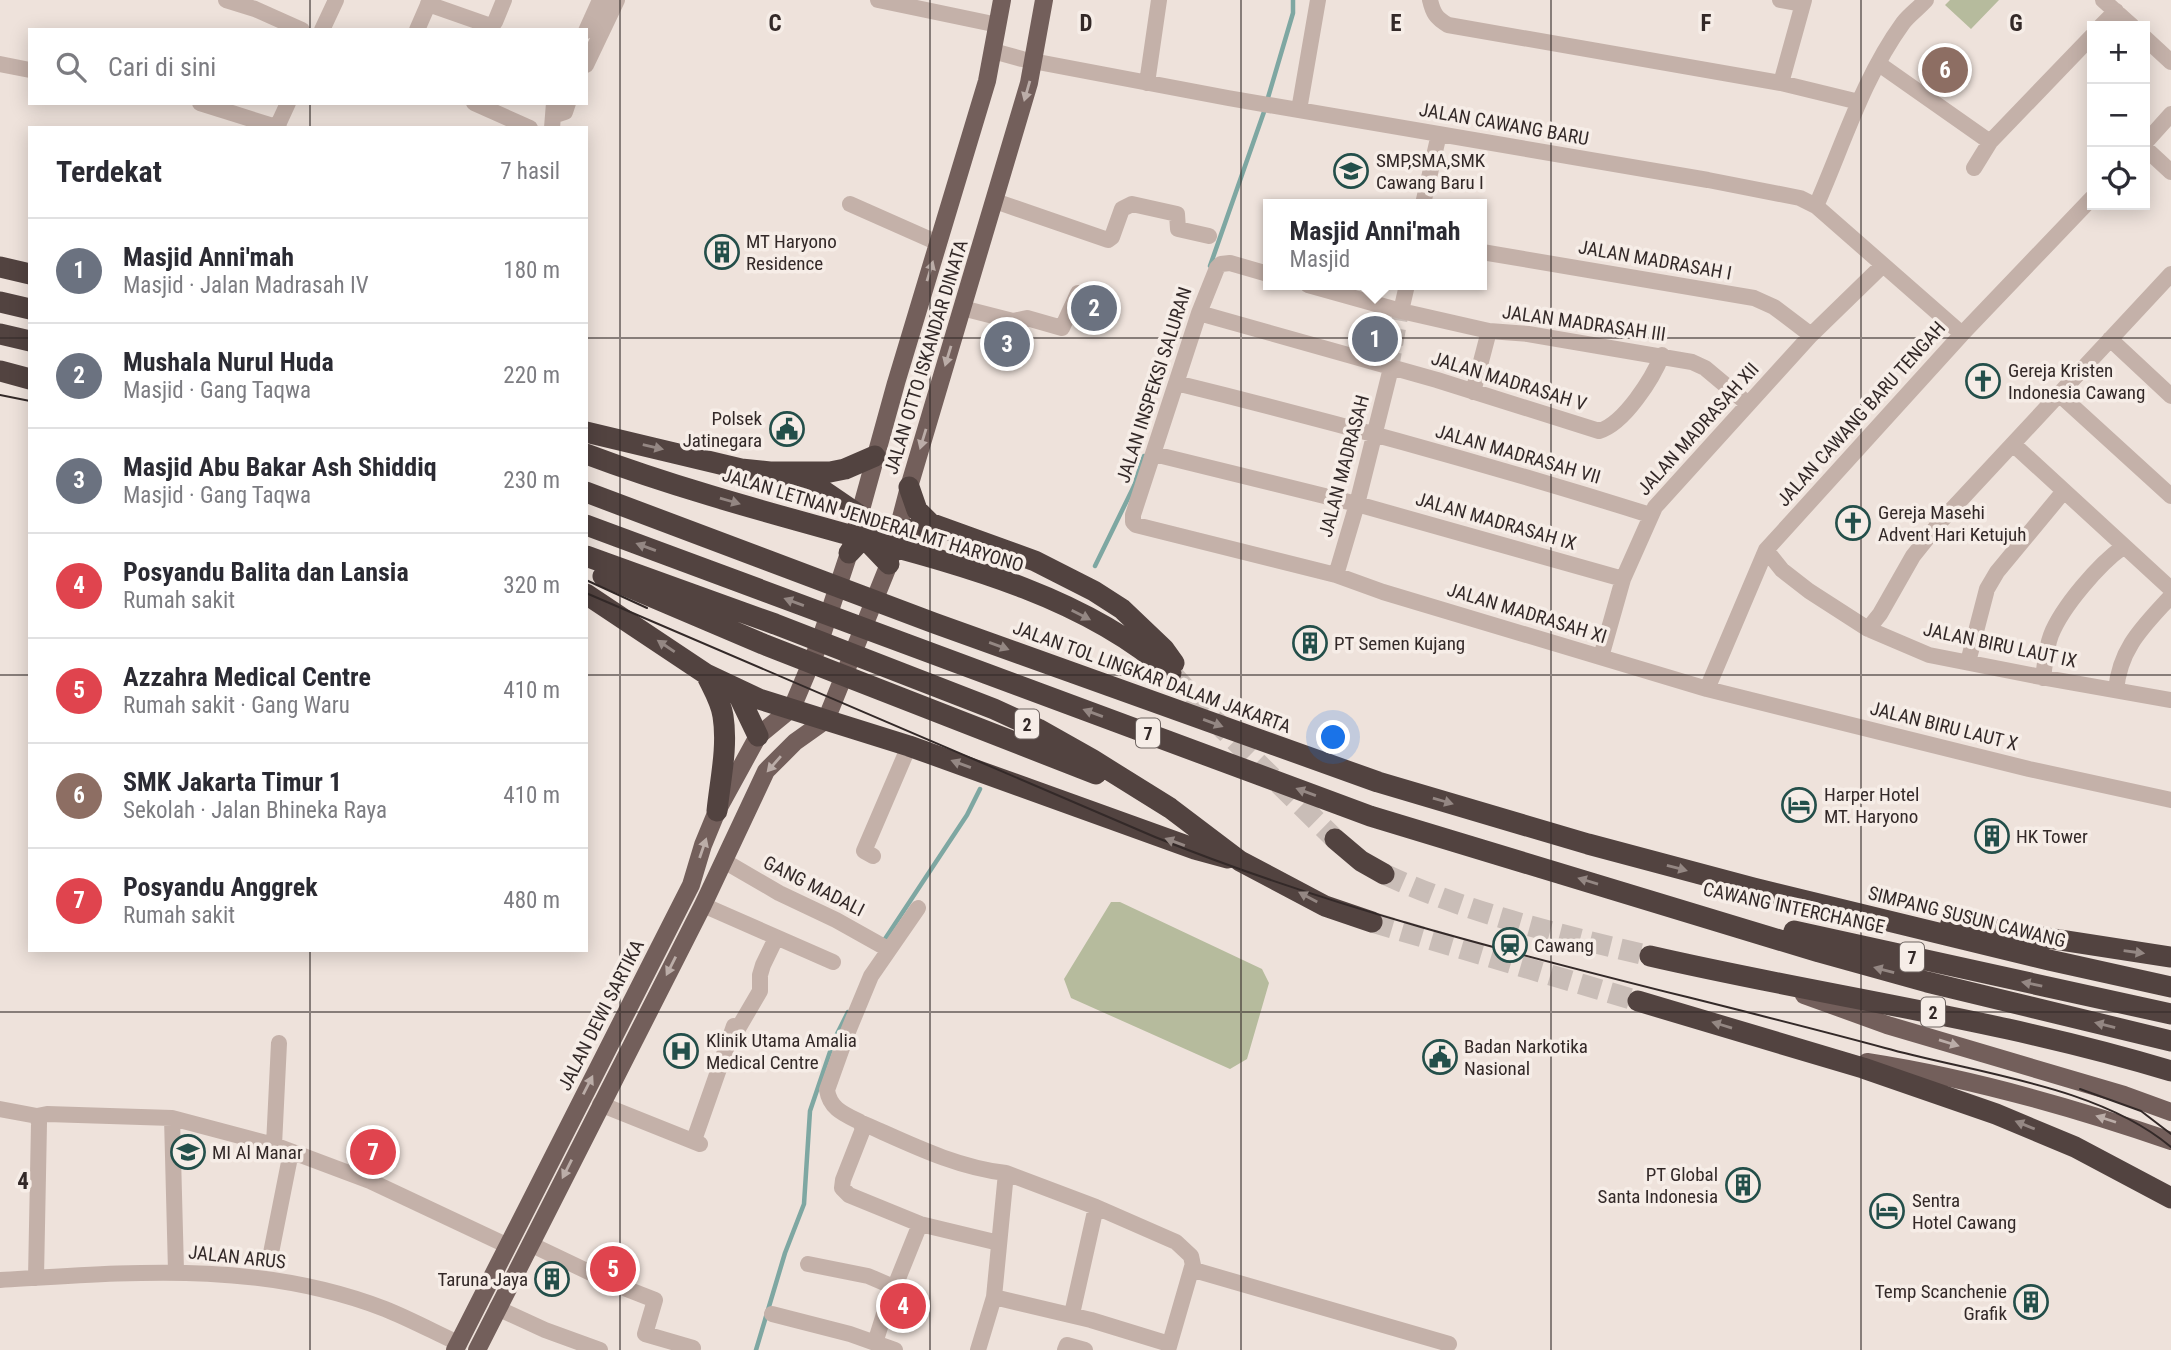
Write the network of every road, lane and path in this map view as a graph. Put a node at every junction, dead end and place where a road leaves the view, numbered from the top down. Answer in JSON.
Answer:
{"nodes":[{"id":1,"x":226,"y":0,"type":"edge"},
{"id":2,"x":336,"y":0,"type":"edge"},
{"id":3,"x":505,"y":0,"type":"edge"},
{"id":4,"x":600,"y":0,"type":"edge"},
{"id":5,"x":617,"y":0,"type":"edge"},
{"id":6,"x":878,"y":0,"type":"edge"},
{"id":7,"x":1002,"y":0,"type":"edge"},
{"id":8,"x":1044,"y":0,"type":"edge"},
{"id":9,"x":1159,"y":0,"type":"edge"},
{"id":10,"x":1318,"y":0,"type":"edge"},
{"id":11,"x":1430,"y":0,"type":"edge"},
{"id":12,"x":1780,"y":0,"type":"edge"},
{"id":13,"x":1926,"y":0,"type":"edge"},
{"id":14,"x":429,"y":2,"type":"edge"},
{"id":15,"x":1803,"y":2,"type":"edge"},
{"id":16,"x":256,"y":4,"type":"edge"},
{"id":17,"x":2110,"y":6,"type":"edge"},
{"id":18,"x":2126,"y":21,"type":"edge"},
{"id":19,"x":998,"y":25,"type":"junction"},
{"id":20,"x":298,"y":28,"type":"edge"},
{"id":21,"x":323,"y":28,"type":"edge"},
{"id":22,"x":419,"y":28,"type":"edge"},
{"id":23,"x":587,"y":28,"type":"edge"},
{"id":24,"x":2087,"y":41,"type":"edge"},
{"id":25,"x":2150,"y":43,"type":"edge"},
{"id":26,"x":993,"y":51,"type":"junction"},
{"id":27,"x":588,"y":61,"type":"edge"},
{"id":28,"x":1034,"y":61,"type":"junction"},
{"id":29,"x":2171,"y":62,"type":"edge"},
{"id":30,"x":0,"y":64,"type":"edge"},
{"id":31,"x":1879,"y":64,"type":"junction"},
{"id":32,"x":28,"y":70,"type":"edge"},
{"id":33,"x":1147,"y":83,"type":"junction"},
{"id":34,"x":1781,"y":83,"type":"junction"},
{"id":35,"x":1859,"y":102,"type":"junction"},
{"id":36,"x":206,"y":105,"type":"edge"},
{"id":37,"x":287,"y":105,"type":"edge"},
{"id":38,"x":478,"y":105,"type":"edge"},
{"id":39,"x":567,"y":105,"type":"edge"},
{"id":40,"x":1299,"y":110,"type":"junction"},
{"id":41,"x":2171,"y":114,"type":"edge"},
{"id":42,"x":553,"y":116,"type":"edge"},
{"id":43,"x":275,"y":126,"type":"edge"},
{"id":44,"x":278,"y":126,"type":"edge"},
{"id":45,"x":526,"y":126,"type":"edge"},
{"id":46,"x":1439,"y":134,"type":"junction"},
{"id":47,"x":2150,"y":139,"type":"edge"},
{"id":48,"x":1990,"y":142,"type":"junction"},
{"id":49,"x":2147,"y":147,"type":"edge"},
{"id":50,"x":1974,"y":168,"type":"dead end"},
{"id":51,"x":2171,"y":172,"type":"edge"},
{"id":52,"x":1424,"y":199,"type":"edge"},
{"id":53,"x":995,"y":201,"type":"junction"},
{"id":54,"x":2087,"y":203,"type":"edge"},
{"id":55,"x":850,"y":204,"type":"dead end"},
{"id":56,"x":1816,"y":206,"type":"junction"},
{"id":57,"x":1209,"y":236,"type":"dead end"},
{"id":58,"x":938,"y":243,"type":"junction"},
{"id":59,"x":1487,"y":253,"type":"edge"},
{"id":60,"x":1883,"y":265,"type":"junction"},
{"id":61,"x":0,"y":267,"type":"edge"},
{"id":62,"x":1263,"y":273,"type":"edge"},
{"id":63,"x":28,"y":274,"type":"edge"},
{"id":64,"x":2171,"y":274,"type":"edge"},
{"id":65,"x":2158,"y":287,"type":"junction"},
{"id":66,"x":1326,"y":290,"type":"edge"},
{"id":67,"x":1405,"y":290,"type":"edge"},
{"id":68,"x":1078,"y":293,"type":"dead end"},
{"id":69,"x":2171,"y":298,"type":"edge"},
{"id":70,"x":0,"y":302,"type":"edge"},
{"id":71,"x":962,"y":308,"type":"junction"},
{"id":72,"x":28,"y":309,"type":"edge"},
{"id":73,"x":1401,"y":311,"type":"junction"},
{"id":74,"x":1199,"y":313,"type":"junction"},
{"id":75,"x":1489,"y":331,"type":"junction"},
{"id":76,"x":0,"y":334,"type":"edge"},
{"id":77,"x":1962,"y":334,"type":"junction"},
{"id":78,"x":1811,"y":335,"type":"junction"},
{"id":79,"x":2110,"y":340,"type":"junction"},
{"id":80,"x":28,"y":341,"type":"edge"},
{"id":81,"x":1662,"y":355,"type":"junction"},
{"id":82,"x":1391,"y":368,"type":"junction"},
{"id":83,"x":0,"y":371,"type":"edge"},
{"id":84,"x":28,"y":378,"type":"edge"},
{"id":85,"x":1176,"y":383,"type":"junction"},
{"id":86,"x":1473,"y":392,"type":"junction"},
{"id":87,"x":2059,"y":394,"type":"junction"},
{"id":88,"x":2171,"y":396,"type":"edge"},
{"id":89,"x":1748,"y":404,"type":"junction"},
{"id":90,"x":588,"y":432,"type":"edge"},
{"id":91,"x":1375,"y":436,"type":"junction"},
{"id":92,"x":2013,"y":444,"type":"junction"},
{"id":93,"x":1154,"y":454,"type":"junction"},
{"id":94,"x":588,"y":455,"type":"edge"},
{"id":95,"x":876,"y":456,"type":"junction"},
{"id":96,"x":770,"y":472,"type":"junction"},
{"id":97,"x":909,"y":487,"type":"junction"},
{"id":98,"x":2064,"y":491,"type":"junction"},
{"id":99,"x":588,"y":493,"type":"edge"},
{"id":100,"x":2171,"y":496,"type":"edge"},
{"id":101,"x":1357,"y":504,"type":"junction"},
{"id":102,"x":1650,"y":515,"type":"junction"},
{"id":103,"x":1133,"y":522,"type":"joint"},
{"id":104,"x":862,"y":525,"type":"junction"},
{"id":105,"x":588,"y":526,"type":"edge"},
{"id":106,"x":898,"y":530,"type":"junction"},
{"id":107,"x":945,"y":530,"type":"junction"},
{"id":108,"x":2123,"y":547,"type":"junction"},
{"id":109,"x":1766,"y":550,"type":"junction"},
{"id":110,"x":849,"y":553,"type":"joint"},
{"id":111,"x":588,"y":557,"type":"edge"},
{"id":112,"x":889,"y":564,"type":"junction"},
{"id":113,"x":588,"y":570,"type":"edge"},
{"id":114,"x":1336,"y":575,"type":"junction"},
{"id":115,"x":1622,"y":579,"type":"junction"},
{"id":116,"x":2171,"y":589,"type":"edge"},
{"id":117,"x":588,"y":595,"type":"edge"},
{"id":118,"x":2171,"y":596,"type":"edge"},
{"id":119,"x":1868,"y":629,"type":"junction"},
{"id":120,"x":1601,"y":656,"type":"junction"},
{"id":121,"x":1968,"y":662,"type":"junction"},
{"id":122,"x":706,"y":674,"type":"junction"},
{"id":123,"x":2043,"y":678,"type":"junction"},
{"id":124,"x":735,"y":688,"type":"junction"},
{"id":125,"x":1707,"y":689,"type":"junction"},
{"id":126,"x":2116,"y":690,"type":"junction"},
{"id":127,"x":2171,"y":700,"type":"edge"},
{"id":128,"x":792,"y":708,"type":"junction"},
{"id":129,"x":826,"y":720,"type":"junction"},
{"id":130,"x":758,"y":736,"type":"junction"},
{"id":131,"x":909,"y":746,"type":"junction"},
{"id":132,"x":1147,"y":794,"type":"junction"},
{"id":133,"x":2171,"y":800,"type":"edge"},
{"id":134,"x":717,"y":811,"type":"junction"},
{"id":135,"x":1335,"y":839,"type":"tunnel mouth"},
{"id":136,"x":873,"y":856,"type":"dead end"},
{"id":137,"x":724,"y":861,"type":"junction"},
{"id":138,"x":1240,"y":861,"type":"junction"},
{"id":139,"x":1384,"y":874,"type":"tunnel mouth"},
{"id":140,"x":1753,"y":888,"type":"junction"},
{"id":141,"x":1653,"y":900,"type":"junction"},
{"id":142,"x":702,"y":905,"type":"junction"},
{"id":143,"x":918,"y":908,"type":"dead end"},
{"id":144,"x":1372,"y":922,"type":"tunnel mouth"},
{"id":145,"x":776,"y":938,"type":"junction"},
{"id":146,"x":883,"y":946,"type":"dead end"},
{"id":147,"x":1650,"y":956,"type":"tunnel mouth"},
{"id":148,"x":2171,"y":957,"type":"edge"},
{"id":149,"x":833,"y":962,"type":"dead end"},
{"id":150,"x":1768,"y":983,"type":"junction"},
{"id":151,"x":2171,"y":988,"type":"edge"},
{"id":152,"x":1638,"y":1001,"type":"tunnel mouth"},
{"id":153,"x":2171,"y":1014,"type":"edge"},
{"id":154,"x":2171,"y":1041,"type":"edge"},
{"id":155,"x":279,"y":1044,"type":"dead end"},
{"id":156,"x":1787,"y":1046,"type":"junction"},
{"id":157,"x":2171,"y":1071,"type":"edge"},
{"id":158,"x":600,"y":1104,"type":"junction"},
{"id":159,"x":0,"y":1109,"type":"edge"},
{"id":160,"x":2171,"y":1112,"type":"edge"},
{"id":161,"x":37,"y":1116,"type":"junction"},
{"id":162,"x":172,"y":1118,"type":"junction"},
{"id":163,"x":860,"y":1122,"type":"junction"},
{"id":164,"x":2171,"y":1141,"type":"edge"},
{"id":165,"x":274,"y":1145,"type":"junction"},
{"id":166,"x":291,"y":1152,"type":"junction"},
{"id":167,"x":1006,"y":1173,"type":"junction"},
{"id":168,"x":2171,"y":1198,"type":"edge"},
{"id":169,"x":1096,"y":1207,"type":"junction"},
{"id":170,"x":920,"y":1224,"type":"junction"},
{"id":171,"x":999,"y":1243,"type":"junction"},
{"id":172,"x":530,"y":1244,"type":"junction"},
{"id":173,"x":506,"y":1245,"type":"junction"},
{"id":174,"x":270,"y":1258,"type":"dead end"},
{"id":175,"x":808,"y":1264,"type":"dead end"},
{"id":176,"x":1192,"y":1267,"type":"junction"},
{"id":177,"x":176,"y":1271,"type":"junction"},
{"id":178,"x":36,"y":1278,"type":"junction"},
{"id":179,"x":0,"y":1280,"type":"edge"},
{"id":180,"x":896,"y":1288,"type":"junction"},
{"id":181,"x":994,"y":1297,"type":"junction"},
{"id":182,"x":497,"y":1308,"type":"junction"},
{"id":183,"x":772,"y":1314,"type":"dead end"},
{"id":184,"x":1072,"y":1314,"type":"junction"},
{"id":185,"x":876,"y":1343,"type":"junction"},
{"id":186,"x":1449,"y":1343,"type":"dead end"},
{"id":187,"x":456,"y":1347,"type":"edge"},
{"id":188,"x":1168,"y":1347,"type":"edge"},
{"id":189,"x":693,"y":1348,"type":"dead end"},
{"id":190,"x":477,"y":1350,"type":"edge"},
{"id":191,"x":600,"y":1350,"type":"edge"},
{"id":192,"x":895,"y":1350,"type":"edge"},
{"id":193,"x":978,"y":1350,"type":"edge"},
{"id":194,"x":1065,"y":1350,"type":"edge"},
{"id":195,"x":1085,"y":1350,"type":"edge"}],
"edges":[{"from":1,"to":16,"type":"street"},
{"from":2,"to":21,"type":"street"},
{"from":3,"to":14,"type":"street"},
{"from":4,"to":23,"type":"street"},
{"from":5,"to":27,"type":"street"},
{"from":6,"to":19,"type":"street"},
{"from":7,"to":19,"type":"main road","name":"JALAN OTTO ISKANDAR DINATA"},
{"from":8,"to":28,"type":"main road","name":"JALAN OTTO ISKANDAR DINATA"},
{"from":9,"to":33,"type":"street"},
{"from":10,"to":40,"type":"street"},
{"from":11,"to":34,"type":"street"},
{"from":12,"to":15,"type":"street"},
{"from":13,"to":31,"type":"street"},
{"from":14,"to":22,"type":"street"},
{"from":15,"to":34,"type":"street"},
{"from":16,"to":20,"type":"street"},
{"from":17,"to":18,"type":"street"},
{"from":19,"to":26,"type":"main road","name":"JALAN OTTO ISKANDAR DINATA"},
{"from":24,"to":48,"type":"street"},
{"from":25,"to":29,"type":"street"},
{"from":26,"to":28,"type":"street","name":"JALAN CAWANG BARU"},
{"from":26,"to":58,"type":"main road","name":"JALAN OTTO ISKANDAR DINATA"},
{"from":28,"to":33,"type":"street","name":"JALAN CAWANG BARU"},
{"from":28,"to":53,"type":"main road","name":"JALAN OTTO ISKANDAR DINATA","one_way":true},
{"from":30,"to":32,"type":"street"},
{"from":31,"to":35,"type":"street"},
{"from":31,"to":48,"type":"street"},
{"from":33,"to":40,"type":"street","name":"JALAN CAWANG BARU"},
{"from":34,"to":35,"type":"street"},
{"from":35,"to":56,"type":"street"},
{"from":36,"to":43,"type":"street"},
{"from":37,"to":44,"type":"street"},
{"from":38,"to":45,"type":"street"},
{"from":39,"to":42,"type":"street"},
{"from":40,"to":46,"type":"street","name":"JALAN CAWANG BARU"},
{"from":41,"to":47,"type":"street"},
{"from":46,"to":52,"type":"street"},
{"from":46,"to":56,"type":"street","name":"JALAN CAWANG BARU"},
{"from":48,"to":50,"type":"street"},
{"from":49,"to":51,"type":"street"},
{"from":53,"to":57,"type":"street"},
{"from":53,"to":71,"type":"main road","name":"JALAN OTTO ISKANDAR DINATA"},
{"from":54,"to":77,"type":"street","name":"JALAN CAWANG BARU TENGAH"},
{"from":55,"to":58,"type":"street"},
{"from":56,"to":60,"type":"street","name":"JALAN CAWANG BARU"},
{"from":95,"to":58,"type":"main road","name":"JALAN OTTO ISKANDAR DINATA","one_way":true},
{"from":59,"to":78,"type":"street","name":"JALAN MADRASAH I"},
{"from":60,"to":77,"type":"street","name":"JALAN CAWANG BARU"},
{"from":60,"to":78,"type":"street","name":"JALAN MADRASAH XII"},
{"from":61,"to":63,"type":"highway"},
{"from":62,"to":74,"type":"street","name":"JALAN INSPEKSI SALURAN"},
{"from":64,"to":65,"type":"street"},
{"from":65,"to":69,"type":"street"},
{"from":65,"to":79,"type":"street"},
{"from":66,"to":73,"type":"street","name":"JALAN MADRASAH III"},
{"from":67,"to":73,"type":"street"},
{"from":68,"to":71,"type":"street"},
{"from":70,"to":72,"type":"highway"},
{"from":71,"to":97,"type":"main road","name":"JALAN OTTO ISKANDAR DINATA","one_way":true},
{"from":73,"to":75,"type":"street","name":"JALAN MADRASAH III"},
{"from":74,"to":82,"type":"street","name":"JALAN MADRASAH V"},
{"from":74,"to":85,"type":"street","name":"JALAN INSPEKSI SALURAN"},
{"from":75,"to":81,"type":"street","name":"JALAN MADRASAH III"},
{"from":75,"to":86,"type":"street"},
{"from":76,"to":80,"type":"highway"},
{"from":77,"to":109,"type":"street","name":"JALAN CAWANG BARU TENGAH"},
{"from":78,"to":89,"type":"street","name":"JALAN MADRASAH XII"},
{"from":79,"to":87,"type":"street"},
{"from":79,"to":88,"type":"street"},
{"from":81,"to":86,"type":"street","name":"JALAN MADRASAH V"},
{"from":81,"to":89,"type":"street","name":"JALAN MADRASAH III"},
{"from":82,"to":86,"type":"street","name":"JALAN MADRASAH V"},
{"from":82,"to":91,"type":"street","name":"JALAN MADRASAH"},
{"from":83,"to":84,"type":"highway"},
{"from":85,"to":91,"type":"street","name":"JALAN MADRASAH VII"},
{"from":85,"to":93,"type":"street","name":"JALAN INSPEKSI SALURAN"},
{"from":87,"to":92,"type":"street"},
{"from":87,"to":100,"type":"street"},
{"from":89,"to":102,"type":"street","name":"JALAN MADRASAH XII"},
{"from":90,"to":96,"type":"highway","one_way":true},
{"from":91,"to":101,"type":"street","name":"JALAN MADRASAH"},
{"from":91,"to":102,"type":"street","name":"JALAN MADRASAH VII"},
{"from":92,"to":98,"type":"street"},
{"from":92,"to":119,"type":"street"},
{"from":93,"to":101,"type":"street","name":"JALAN MADRASAH IX"},
{"from":93,"to":103,"type":"street","name":"JALAN INSPEKSI SALURAN"},
{"from":94,"to":107,"type":"highway","name":"JALAN LETNAN JENDERAL MT HARYONO","one_way":true},
{"from":95,"to":96,"type":"highway"},
{"from":95,"to":104,"type":"main road","name":"JALAN OTTO ISKANDAR DINATA"},
{"from":96,"to":104,"type":"highway"},
{"from":97,"to":106,"type":"main road","name":"JALAN OTTO ISKANDAR DINATA"},
{"from":97,"to":107,"type":"highway"},
{"from":98,"to":108,"type":"street"},
{"from":98,"to":121,"type":"street"},
{"from":99,"to":140,"type":"highway","name":"JALAN TOL LINGKAR DALAM JAKARTA","number":"7","one_way":true},
{"from":101,"to":114,"type":"street","name":"JALAN MADRASAH"},
{"from":101,"to":115,"type":"street","name":"JALAN MADRASAH IX"},
{"from":102,"to":115,"type":"street","name":"JALAN MADRASAH XII"},
{"from":103,"to":114,"type":"street","name":"JALAN MADRASAH XI"},
{"from":104,"to":106,"type":"highway"},
{"from":104,"to":110,"type":"highway"},
{"from":104,"to":112,"type":"highway"},
{"from":141,"to":105,"type":"highway","number":"7","one_way":true},
{"from":106,"to":107,"type":"highway"},
{"from":106,"to":112,"type":"main road","name":"JALAN OTTO ISKANDAR DINATA"},
{"from":108,"to":116,"type":"street"},
{"from":108,"to":123,"type":"street"},
{"from":109,"to":119,"type":"street","name":"JALAN BIRU LAUT IX"},
{"from":109,"to":125,"type":"street","name":"JALAN CAWANG BARU TENGAH"},
{"from":110,"to":128,"type":"main road"},
{"from":111,"to":132,"type":"highway","number":"2"},
{"from":112,"to":129,"type":"main road","name":"JALAN OTTO ISKANDAR DINATA"},
{"from":113,"to":132,"type":"highway","number":"2"},
{"from":114,"to":120,"type":"street","name":"JALAN MADRASAH XI"},
{"from":115,"to":120,"type":"street","name":"JALAN MADRASAH XII"},
{"from":122,"to":117,"type":"highway","one_way":true},
{"from":118,"to":126,"type":"street"},
{"from":119,"to":121,"type":"street","name":"JALAN BIRU LAUT IX"},
{"from":120,"to":125,"type":"street","name":"JALAN MADRASAH XI"},
{"from":121,"to":123,"type":"street","name":"JALAN BIRU LAUT IX"},
{"from":122,"to":124,"type":"highway"},
{"from":122,"to":134,"type":"highway"},
{"from":123,"to":126,"type":"street","name":"JALAN BIRU LAUT IX"},
{"from":124,"to":128,"type":"highway"},
{"from":124,"to":130,"type":"highway"},
{"from":125,"to":133,"type":"street","name":"JALAN BIRU LAUT X"},
{"from":126,"to":127,"type":"street","name":"JALAN BIRU LAUT IX"},
{"from":128,"to":129,"type":"highway"},
{"from":128,"to":130,"type":"main road","name":"JALAN DEWI SARTIKA"},
{"from":129,"to":131,"type":"highway"},
{"from":129,"to":137,"type":"main road","name":"JALAN DEWI SARTIKA","one_way":true},
{"from":130,"to":134,"type":"main road","name":"JALAN DEWI SARTIKA"},
{"from":131,"to":136,"type":"street"},
{"from":138,"to":131,"type":"highway","one_way":true},
{"from":132,"to":138,"type":"highway","number":"2"},
{"from":173,"to":134,"type":"main road","name":"JALAN DEWI SARTIKA","one_way":true},
{"from":135,"to":139,"type":"highway"},
{"from":137,"to":142,"type":"main road","name":"JALAN DEWI SARTIKA"},
{"from":137,"to":146,"type":"street","name":"GANG MADALI"},
{"from":144,"to":138,"type":"highway","number":"2","one_way":true},
{"from":140,"to":148,"type":"highway","one_way":true},
{"from":140,"to":151,"type":"highway","name":"SIMPANG SUSUN CAWANG","number":"7"},
{"from":153,"to":141,"type":"highway","name":"CAWANG INTERCHANGE","number":"7","one_way":true},
{"from":154,"to":141,"type":"highway","one_way":true},
{"from":142,"to":145,"type":"street"},
{"from":142,"to":158,"type":"main road","name":"JALAN DEWI SARTIKA","one_way":true},
{"from":143,"to":163,"type":"street"},
{"from":145,"to":149,"type":"street"},
{"from":145,"to":158,"type":"street"},
{"from":147,"to":150,"type":"highway","number":"2"},
{"from":150,"to":157,"type":"highway","number":"2"},
{"from":150,"to":160,"type":"main road","one_way":true},
{"from":156,"to":152,"type":"highway","one_way":true},
{"from":155,"to":165,"type":"street"},
{"from":164,"to":156,"type":"main road","one_way":true},
{"from":168,"to":156,"type":"highway","one_way":true},
{"from":158,"to":172,"type":"main road","name":"JALAN DEWI SARTIKA","one_way":true},
{"from":159,"to":161,"type":"street"},
{"from":161,"to":162,"type":"street"},
{"from":161,"to":178,"type":"street"},
{"from":162,"to":165,"type":"street"},
{"from":162,"to":177,"type":"street"},
{"from":163,"to":167,"type":"street"},
{"from":163,"to":170,"type":"street"},
{"from":165,"to":166,"type":"street"},
{"from":166,"to":173,"type":"street"},
{"from":166,"to":174,"type":"street"},
{"from":167,"to":169,"type":"street"},
{"from":167,"to":171,"type":"street"},
{"from":169,"to":176,"type":"street"},
{"from":169,"to":184,"type":"street"},
{"from":170,"to":171,"type":"street"},
{"from":170,"to":180,"type":"street"},
{"from":171,"to":181,"type":"street"},
{"from":172,"to":182,"type":"main road","name":"JALAN DEWI SARTIKA"},
{"from":172,"to":189,"type":"street"},
{"from":173,"to":187,"type":"main road","name":"JALAN DEWI SARTIKA"},
{"from":175,"to":180,"type":"street"},
{"from":176,"to":186,"type":"street"},
{"from":176,"to":188,"type":"street"},
{"from":177,"to":178,"type":"street","name":"JALAN ARUS"},
{"from":177,"to":187,"type":"street","name":"JALAN ARUS"},
{"from":178,"to":179,"type":"street","name":"JALAN ARUS"},
{"from":180,"to":185,"type":"street"},
{"from":181,"to":184,"type":"street"},
{"from":181,"to":193,"type":"street"},
{"from":182,"to":190,"type":"main road","name":"JALAN DEWI SARTIKA"},
{"from":182,"to":191,"type":"street"},
{"from":183,"to":185,"type":"street"},
{"from":184,"to":188,"type":"street"},
{"from":185,"to":192,"type":"street"},
{"from":194,"to":195,"type":"street"}]}
